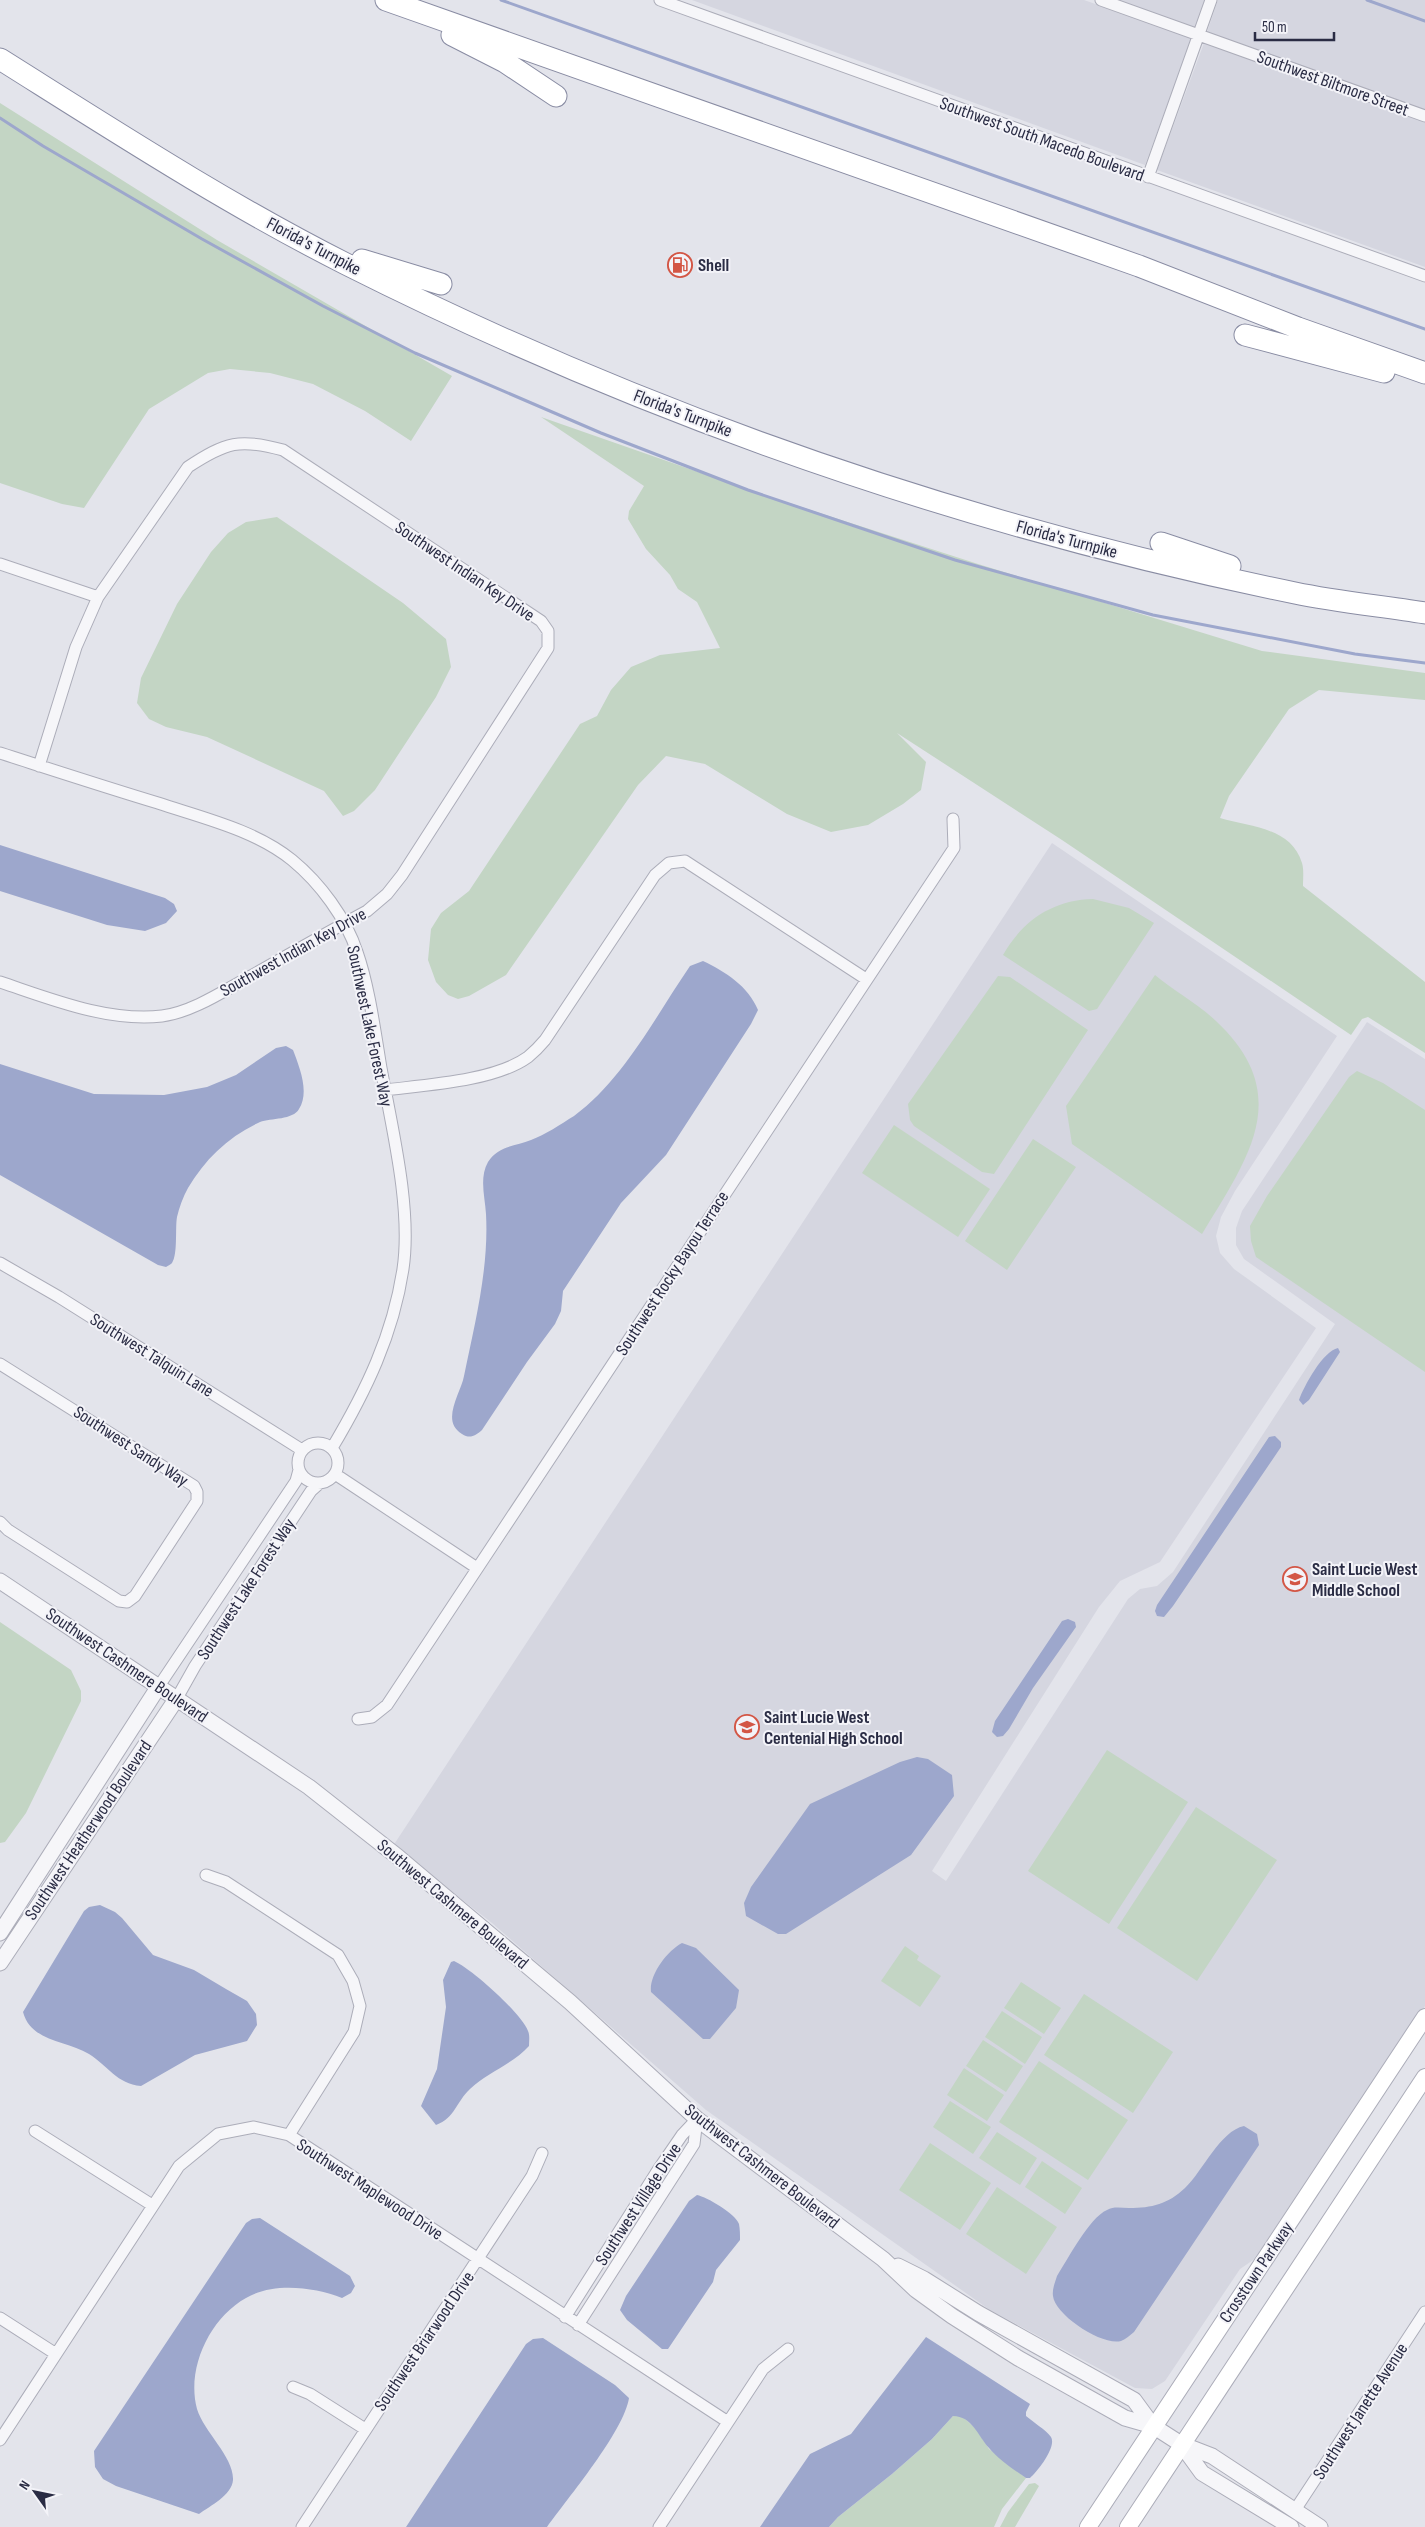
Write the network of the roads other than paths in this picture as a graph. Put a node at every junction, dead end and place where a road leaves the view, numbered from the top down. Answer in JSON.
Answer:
{"nodes":[{"id":1,"x":370,"y":0,"type":"edge"},
{"id":2,"x":386,"y":0,"type":"edge"},
{"id":3,"x":660,"y":0,"type":"edge"},
{"id":4,"x":1101,"y":0,"type":"edge"},
{"id":5,"x":1211,"y":0,"type":"edge"},
{"id":6,"x":1200,"y":35,"type":"junction"},
{"id":7,"x":0,"y":59,"type":"edge"},
{"id":8,"x":556,"y":96,"type":"dead end"},
{"id":9,"x":1425,"y":116,"type":"edge"},
{"id":10,"x":1148,"y":177,"type":"junction"},
{"id":11,"x":283,"y":230,"type":"junction"},
{"id":12,"x":1425,"y":276,"type":"edge"},
{"id":13,"x":440,"y":284,"type":"dead end"},
{"id":14,"x":1245,"y":335,"type":"dead end"},
{"id":15,"x":1425,"y":373,"type":"edge"},
{"id":16,"x":1425,"y":383,"type":"edge"},
{"id":17,"x":1161,"y":544,"type":"dead end"},
{"id":18,"x":0,"y":564,"type":"edge"},
{"id":19,"x":98,"y":597,"type":"junction"},
{"id":20,"x":1350,"y":601,"type":"junction"},
{"id":21,"x":1425,"y":613,"type":"edge"},
{"id":22,"x":0,"y":753,"type":"edge"},
{"id":23,"x":40,"y":766,"type":"junction"},
{"id":24,"x":953,"y":820,"type":"dead end"},
{"id":25,"x":345,"y":924,"type":"junction"},
{"id":26,"x":866,"y":978,"type":"junction"},
{"id":27,"x":0,"y":982,"type":"edge"},
{"id":28,"x":385,"y":1090,"type":"junction"},
{"id":29,"x":0,"y":1263,"type":"edge"},
{"id":30,"x":0,"y":1364,"type":"edge"},
{"id":31,"x":332,"y":1448,"type":"junction"},
{"id":32,"x":302,"y":1450,"type":"junction"},
{"id":33,"x":299,"y":1470,"type":"junction"},
{"id":34,"x":334,"y":1474,"type":"junction"},
{"id":35,"x":320,"y":1483,"type":"junction"},
{"id":36,"x":0,"y":1522,"type":"edge"},
{"id":37,"x":245,"y":1557,"type":"junction"},
{"id":38,"x":262,"y":1564,"type":"junction"},
{"id":39,"x":477,"y":1568,"type":"junction"},
{"id":40,"x":0,"y":1581,"type":"edge"},
{"id":41,"x":159,"y":1686,"type":"junction"},
{"id":42,"x":177,"y":1698,"type":"junction"},
{"id":43,"x":358,"y":1719,"type":"dead end"},
{"id":44,"x":206,"y":1875,"type":"dead end"},
{"id":45,"x":0,"y":1933,"type":"edge"},
{"id":46,"x":0,"y":1963,"type":"edge"},
{"id":47,"x":1425,"y":2017,"type":"edge"},
{"id":48,"x":1425,"y":2077,"type":"edge"},
{"id":49,"x":697,"y":2118,"type":"junction"},
{"id":50,"x":35,"y":2131,"type":"dead end"},
{"id":51,"x":289,"y":2135,"type":"junction"},
{"id":52,"x":542,"y":2153,"type":"dead end"},
{"id":53,"x":152,"y":2205,"type":"junction"},
{"id":54,"x":478,"y":2260,"type":"junction"},
{"id":55,"x":1425,"y":2312,"type":"edge"},
{"id":56,"x":565,"y":2317,"type":"junction"},
{"id":57,"x":0,"y":2318,"type":"edge"},
{"id":58,"x":578,"y":2325,"type":"junction"},
{"id":59,"x":788,"y":2349,"type":"dead end"},
{"id":60,"x":56,"y":2354,"type":"junction"},
{"id":61,"x":293,"y":2387,"type":"dead end"},
{"id":62,"x":728,"y":2422,"type":"junction"},
{"id":63,"x":1153,"y":2426,"type":"junction"},
{"id":64,"x":365,"y":2429,"type":"junction"},
{"id":65,"x":0,"y":2440,"type":"edge"},
{"id":66,"x":1182,"y":2444,"type":"junction"},
{"id":67,"x":1295,"y":2510,"type":"junction"},
{"id":68,"x":302,"y":2527,"type":"edge"},
{"id":69,"x":659,"y":2527,"type":"edge"},
{"id":70,"x":1088,"y":2527,"type":"edge"},
{"id":71,"x":1128,"y":2527,"type":"edge"},
{"id":72,"x":1291,"y":2527,"type":"edge"},
{"id":73,"x":1320,"y":2527,"type":"edge"}],
"edges":[{"from":1,"to":8,"type":"highway"},
{"from":2,"to":15,"type":"highway"},
{"from":3,"to":10,"type":"street","name":"Southwest South Macedo Boulevard"},
{"from":4,"to":6,"type":"street","name":"Southwest Biltmore Street"},
{"from":5,"to":6,"type":"street"},
{"from":6,"to":9,"type":"street","name":"Southwest Biltmore Street"},
{"from":6,"to":10,"type":"street"},
{"from":7,"to":11,"type":"highway","name":"Florida's Turnpike"},
{"from":10,"to":12,"type":"street","name":"Southwest South Macedo Boulevard"},
{"from":11,"to":13,"type":"highway"},
{"from":11,"to":20,"type":"highway","name":"Florida's Turnpike"},
{"from":14,"to":16,"type":"highway"},
{"from":17,"to":20,"type":"highway"},
{"from":18,"to":19,"type":"street"},
{"from":19,"to":23,"type":"street","name":"Southwest Indian Key Drive"},
{"from":19,"to":25,"type":"street","name":"Southwest Indian Key Drive"},
{"from":20,"to":21,"type":"highway","name":"Florida's Turnpike"},
{"from":22,"to":23,"type":"street","name":"Southwest Lake Forest Way"},
{"from":23,"to":25,"type":"street","name":"Southwest Lake Forest Way"},
{"from":24,"to":26,"type":"street","name":"Southwest Rocky Bayou Terrace"},
{"from":25,"to":27,"type":"street","name":"Southwest Indian Key Drive"},
{"from":25,"to":28,"type":"street","name":"Southwest Lake Forest Way"},
{"from":26,"to":28,"type":"street"},
{"from":26,"to":39,"type":"street","name":"Southwest Rocky Bayou Terrace"},
{"from":28,"to":31,"type":"street","name":"Southwest Lake Forest Way"},
{"from":29,"to":32,"type":"street","name":"Southwest Talquin Lane"},
{"from":30,"to":36,"type":"street","name":"Southwest Sandy Way"},
{"from":31,"to":32,"type":"street"},
{"from":31,"to":34,"type":"street"},
{"from":32,"to":33,"type":"street"},
{"from":33,"to":35,"type":"street"},
{"from":33,"to":37,"type":"street","name":"Southwest Lake Forest Way"},
{"from":34,"to":35,"type":"street"},
{"from":34,"to":39,"type":"street"},
{"from":35,"to":38,"type":"street","name":"Southwest Lake Forest Way"},
{"from":37,"to":38,"type":"street"},
{"from":37,"to":41,"type":"street","name":"Southwest Lake Forest Way"},
{"from":38,"to":42,"type":"street","name":"Southwest Lake Forest Way"},
{"from":39,"to":43,"type":"street","name":"Southwest Rocky Bayou Terrace"},
{"from":40,"to":41,"type":"street","name":"Southwest Cashmere Boulevard"},
{"from":41,"to":42,"type":"street","name":"Southwest Cashmere Boulevard"},
{"from":41,"to":45,"type":"street","name":"Southwest Heatherwood Boulevard"},
{"from":42,"to":46,"type":"street","name":"Southwest Heatherwood Boulevard"},
{"from":42,"to":49,"type":"street","name":"Southwest Cashmere Boulevard"},
{"from":44,"to":51,"type":"street"},
{"from":47,"to":63,"type":"main road","name":"Crosstown Parkway"},
{"from":48,"to":66,"type":"main road","name":"Crosstown Parkway"},
{"from":49,"to":56,"type":"street","name":"Southwest Village Drive"},
{"from":49,"to":58,"type":"street","name":"Southwest Village Drive"},
{"from":49,"to":63,"type":"street","name":"Southwest Cashmere Boulevard"},
{"from":50,"to":53,"type":"street"},
{"from":51,"to":53,"type":"street","name":"Southwest Maplewood Drive"},
{"from":51,"to":54,"type":"street","name":"Southwest Maplewood Drive"},
{"from":52,"to":54,"type":"street","name":"Southwest Briarwood Drive"},
{"from":53,"to":60,"type":"street","name":"Southwest Maplewood Drive"},
{"from":54,"to":56,"type":"street","name":"Southwest Maplewood Drive"},
{"from":54,"to":64,"type":"street","name":"Southwest Briarwood Drive"},
{"from":55,"to":67,"type":"street","name":"Southwest Janette Avenue"},
{"from":56,"to":58,"type":"street","name":"Southwest Maplewood Drive"},
{"from":57,"to":60,"type":"street"},
{"from":58,"to":62,"type":"street","name":"Southwest Maplewood Drive"},
{"from":59,"to":62,"type":"street"},
{"from":60,"to":65,"type":"street","name":"Southwest Maplewood Drive"},
{"from":61,"to":64,"type":"street"},
{"from":62,"to":69,"type":"street"},
{"from":63,"to":66,"type":"street","name":"Southwest Cashmere Boulevard"},
{"from":63,"to":70,"type":"main road","name":"Crosstown Parkway"},
{"from":64,"to":68,"type":"street","name":"Southwest Briarwood Drive"},
{"from":66,"to":67,"type":"street","name":"Southwest Cashmere Boulevard"},
{"from":66,"to":71,"type":"main road","name":"Crosstown Parkway"},
{"from":66,"to":72,"type":"street","name":"Southwest Cashmere Boulevard"},
{"from":67,"to":73,"type":"street","name":"Southwest Cashmere Boulevard"}]}
